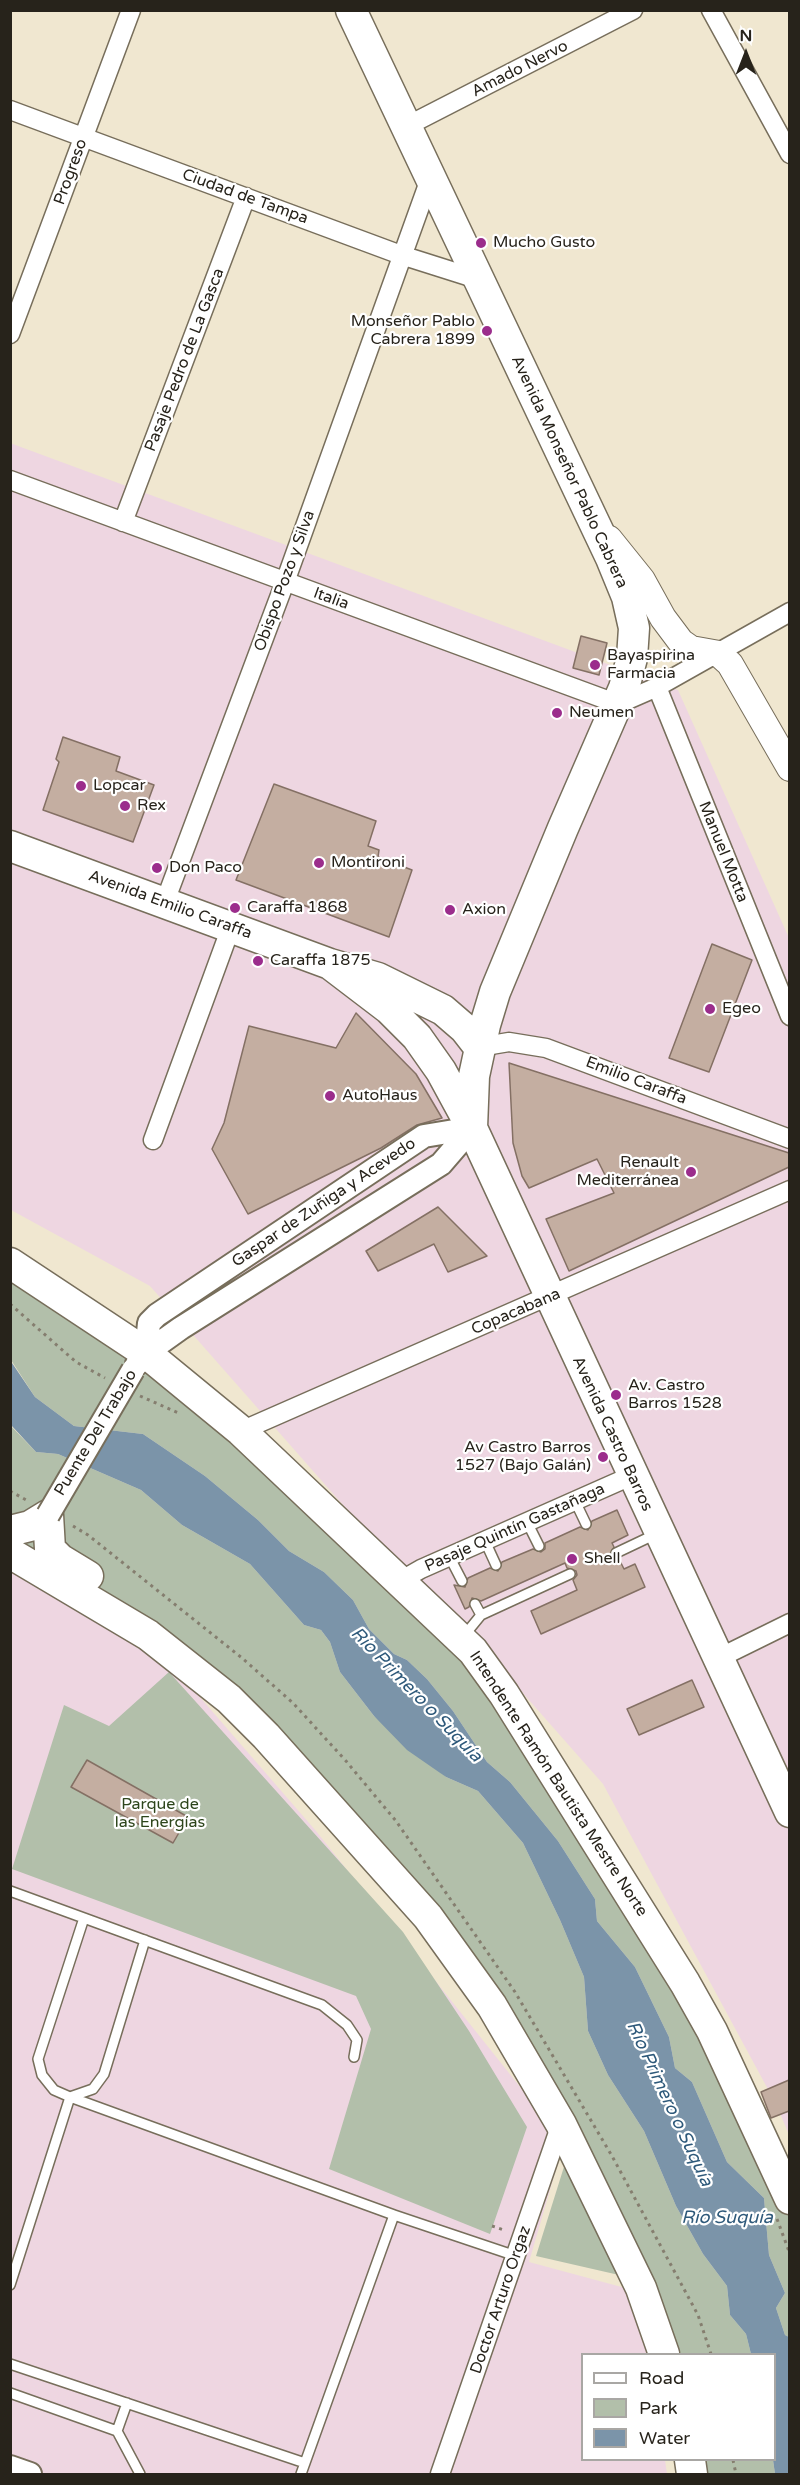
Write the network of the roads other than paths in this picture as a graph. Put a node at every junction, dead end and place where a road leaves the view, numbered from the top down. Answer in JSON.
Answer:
{"nodes":[{"id":1,"x":131,"y":10,"type":"edge"},
{"id":2,"x":351,"y":10,"type":"edge"},
{"id":3,"x":633,"y":10,"type":"edge"},
{"id":4,"x":711,"y":10,"type":"edge"},
{"id":5,"x":10,"y":110,"type":"edge"},
{"id":6,"x":407,"y":126,"type":"junction"},
{"id":7,"x":84,"y":137,"type":"junction"},
{"id":8,"x":789,"y":154,"type":"edge"},
{"id":9,"x":431,"y":176,"type":"junction"},
{"id":10,"x":246,"y":197,"type":"junction"},
{"id":11,"x":401,"y":255,"type":"junction"},
{"id":12,"x":480,"y":280,"type":"junction"},
{"id":13,"x":17,"y":295,"type":"edge"},
{"id":14,"x":10,"y":334,"type":"edge"},
{"id":15,"x":10,"y":480,"type":"edge"},
{"id":16,"x":591,"y":516,"type":"junction"},
{"id":17,"x":123,"y":522,"type":"junction"},
{"id":18,"x":285,"y":582,"type":"junction"},
{"id":19,"x":789,"y":612,"type":"edge"},
{"id":20,"x":719,"y":654,"type":"junction"},
{"id":21,"x":657,"y":687,"type":"junction"},
{"id":22,"x":618,"y":704,"type":"junction"},
{"id":23,"x":789,"y":768,"type":"edge"},
{"id":24,"x":10,"y":846,"type":"edge"},
{"id":25,"x":164,"y":904,"type":"junction"},
{"id":26,"x":231,"y":927,"type":"junction"},
{"id":27,"x":330,"y":964,"type":"junction"},
{"id":28,"x":495,"y":992,"type":"junction"},
{"id":29,"x":443,"y":1010,"type":"junction"},
{"id":30,"x":789,"y":1016,"type":"edge"},
{"id":31,"x":479,"y":1047,"type":"junction"},
{"id":32,"x":472,"y":1128,"type":"junction"},
{"id":33,"x":789,"y":1139,"type":"edge"},
{"id":34,"x":153,"y":1140,"type":"dead end"},
{"id":35,"x":789,"y":1190,"type":"edge"},
{"id":36,"x":10,"y":1263,"type":"edge"},
{"id":37,"x":549,"y":1298,"type":"junction"},
{"id":38,"x":139,"y":1361,"type":"junction"},
{"id":39,"x":241,"y":1431,"type":"junction"},
{"id":40,"x":631,"y":1476,"type":"junction"},
{"id":41,"x":574,"y":1501,"type":"junction"},
{"id":42,"x":45,"y":1520,"type":"junction"},
{"id":43,"x":527,"y":1522,"type":"junction"},
{"id":44,"x":586,"y":1524,"type":"dead end"},
{"id":45,"x":10,"y":1531,"type":"edge"},
{"id":46,"x":658,"y":1533,"type":"junction"},
{"id":47,"x":485,"y":1540,"type":"junction"},
{"id":48,"x":539,"y":1546,"type":"dead end"},
{"id":49,"x":10,"y":1553,"type":"edge"},
{"id":50,"x":616,"y":1553,"type":"dead end"},
{"id":51,"x":449,"y":1556,"type":"junction"},
{"id":52,"x":496,"y":1565,"type":"dead end"},
{"id":53,"x":550,"y":1570,"type":"dead end"},
{"id":54,"x":570,"y":1574,"type":"dead end"},
{"id":55,"x":400,"y":1581,"type":"junction"},
{"id":56,"x":462,"y":1581,"type":"dead end"},
{"id":57,"x":555,"y":1581,"type":"junction"},
{"id":58,"x":507,"y":1590,"type":"dead end"},
{"id":59,"x":511,"y":1601,"type":"junction"},
{"id":60,"x":475,"y":1604,"type":"dead end"},
{"id":61,"x":481,"y":1615,"type":"junction"},
{"id":62,"x":789,"y":1623,"type":"edge"},
{"id":63,"x":462,"y":1638,"type":"junction"},
{"id":64,"x":717,"y":1659,"type":"junction"},
{"id":65,"x":229,"y":1699,"type":"junction"},
{"id":66,"x":789,"y":1812,"type":"edge"},
{"id":67,"x":10,"y":1891,"type":"edge"},
{"id":68,"x":84,"y":1918,"type":"junction"},
{"id":69,"x":145,"y":1940,"type":"junction"},
{"id":70,"x":354,"y":2057,"type":"dead end"},
{"id":71,"x":70,"y":2097,"type":"junction"},
{"id":72,"x":561,"y":2124,"type":"junction"},
{"id":73,"x":782,"y":2205,"type":"edge"},
{"id":74,"x":394,"y":2215,"type":"junction"},
{"id":75,"x":516,"y":2256,"type":"junction"},
{"id":76,"x":10,"y":2285,"type":"edge"},
{"id":77,"x":663,"y":2353,"type":"edge"},
{"id":78,"x":10,"y":2364,"type":"edge"},
{"id":79,"x":10,"y":2393,"type":"edge"},
{"id":80,"x":127,"y":2403,"type":"junction"},
{"id":81,"x":117,"y":2431,"type":"junction"},
{"id":82,"x":305,"y":2463,"type":"junction"},
{"id":83,"x":10,"y":2467,"type":"edge"},
{"id":84,"x":30,"y":2475,"type":"edge"},
{"id":85,"x":140,"y":2475,"type":"edge"},
{"id":86,"x":301,"y":2475,"type":"edge"},
{"id":87,"x":440,"y":2475,"type":"edge"}],
"edges":[{"from":1,"to":7,"type":"street","name":"Progreso"},
{"from":2,"to":6,"type":"main road","name":"Avenida Monseñor Pablo Cabrera"},
{"from":3,"to":6,"type":"street","name":"Amado Nervo"},
{"from":4,"to":8,"type":"street"},
{"from":5,"to":7,"type":"street","name":"Ciudad de Tampa"},
{"from":6,"to":9,"type":"main road","name":"Avenida Monseñor Pablo Cabrera"},
{"from":7,"to":10,"type":"street","name":"Ciudad de Tampa"},
{"from":7,"to":13,"type":"street","name":"Progreso"},
{"from":9,"to":11,"type":"street","name":"Obispo Pozo y Silva"},
{"from":9,"to":12,"type":"main road","name":"Avenida Monseñor Pablo Cabrera"},
{"from":10,"to":11,"type":"street","name":"Ciudad de Tampa"},
{"from":10,"to":17,"type":"street","name":"Pasaje Pedro de La Gasca"},
{"from":11,"to":12,"type":"street","name":"Ciudad de Tampa"},
{"from":11,"to":18,"type":"street","name":"Obispo Pozo y Silva"},
{"from":12,"to":16,"type":"main road","name":"Avenida Monseñor Pablo Cabrera"},
{"from":13,"to":14,"type":"street","name":"Progreso"},
{"from":15,"to":17,"type":"street","name":"Italia"},
{"from":16,"to":20,"type":"main road"},
{"from":16,"to":22,"type":"main road","name":"Avenida Monseñor Pablo Cabrera"},
{"from":17,"to":18,"type":"street","name":"Italia"},
{"from":18,"to":22,"type":"street","name":"Italia"},
{"from":18,"to":25,"type":"street","name":"Obispo Pozo y Silva"},
{"from":19,"to":20,"type":"street"},
{"from":20,"to":21,"type":"street"},
{"from":20,"to":23,"type":"main road"},
{"from":21,"to":22,"type":"street"},
{"from":21,"to":30,"type":"street","name":"Manuel Motta"},
{"from":22,"to":28,"type":"main road","name":"Avenida Monseñor Pablo Cabrera"},
{"from":24,"to":25,"type":"main road","name":"Avenida Emilio Caraffa"},
{"from":25,"to":26,"type":"main road","name":"Avenida Emilio Caraffa"},
{"from":26,"to":27,"type":"main road","name":"Avenida Emilio Caraffa"},
{"from":26,"to":34,"type":"street"},
{"from":27,"to":29,"type":"main road","name":"Avenida Emilio Caraffa"},
{"from":27,"to":32,"type":"main road","name":"Avenida Emilio Caraffa"},
{"from":28,"to":29,"type":"main road"},
{"from":28,"to":31,"type":"main road","name":"Avenida Monseñor Pablo Cabrera"},
{"from":29,"to":31,"type":"main road","name":"Avenida Emilio Caraffa"},
{"from":31,"to":32,"type":"main road","name":"Avenida Castro Barros"},
{"from":31,"to":33,"type":"street","name":"Emilio Caraffa"},
{"from":32,"to":37,"type":"main road","name":"Avenida Castro Barros"},
{"from":32,"to":38,"type":"street","name":"Gaspar de Zuñiga y Acevedo"},
{"from":32,"to":38,"type":"street","name":"Gaspar de Zuñiga y Acevedo"},
{"from":35,"to":37,"type":"street","name":"Copacabana"},
{"from":36,"to":38,"type":"main road","name":"Intendente Ramón Bautista Mestre Norte"},
{"from":37,"to":39,"type":"street","name":"Copacabana"},
{"from":37,"to":40,"type":"main road","name":"Avenida Castro Barros"},
{"from":38,"to":39,"type":"main road","name":"Intendente Ramón Bautista Mestre Norte"},
{"from":38,"to":42,"type":"street","name":"Puente Del Trabajo","bridge":true},
{"from":39,"to":55,"type":"main road","name":"Intendente Ramón Bautista Mestre Norte"},
{"from":40,"to":41,"type":"street","name":"Pasaje Quintín Gastañaga"},
{"from":40,"to":46,"type":"main road","name":"Avenida Castro Barros"},
{"from":41,"to":43,"type":"street","name":"Pasaje Quintín Gastañaga"},
{"from":41,"to":44,"type":"lane"},
{"from":42,"to":45,"type":"main road"},
{"from":42,"to":65,"type":"main road"},
{"from":43,"to":47,"type":"street","name":"Pasaje Quintín Gastañaga"},
{"from":43,"to":48,"type":"lane"},
{"from":46,"to":50,"type":"lane"},
{"from":46,"to":64,"type":"main road","name":"Avenida Castro Barros"},
{"from":47,"to":51,"type":"street","name":"Pasaje Quintín Gastañaga"},
{"from":47,"to":52,"type":"lane"},
{"from":49,"to":65,"type":"main road"},
{"from":51,"to":55,"type":"street","name":"Pasaje Quintín Gastañaga"},
{"from":51,"to":56,"type":"lane"},
{"from":53,"to":57,"type":"lane"},
{"from":54,"to":57,"type":"lane"},
{"from":55,"to":63,"type":"main road","name":"Intendente Ramón Bautista Mestre Norte"},
{"from":57,"to":59,"type":"lane"},
{"from":58,"to":59,"type":"lane"},
{"from":59,"to":61,"type":"lane"},
{"from":60,"to":61,"type":"lane"},
{"from":61,"to":63,"type":"lane"},
{"from":62,"to":64,"type":"street"},
{"from":63,"to":73,"type":"main road","name":"Intendente Ramón Bautista Mestre Norte"},
{"from":64,"to":66,"type":"main road","name":"Avenida Castro Barros"},
{"from":65,"to":72,"type":"main road"},
{"from":67,"to":68,"type":"lane"},
{"from":68,"to":69,"type":"lane"},
{"from":68,"to":71,"type":"lane"},
{"from":69,"to":70,"type":"lane"},
{"from":69,"to":71,"type":"lane"},
{"from":71,"to":74,"type":"lane"},
{"from":71,"to":76,"type":"lane"},
{"from":72,"to":75,"type":"street","name":"Doctor Arturo Orgaz"},
{"from":72,"to":77,"type":"main road"},
{"from":74,"to":75,"type":"lane"},
{"from":74,"to":82,"type":"lane"},
{"from":75,"to":87,"type":"street","name":"Doctor Arturo Orgaz"},
{"from":78,"to":80,"type":"lane"},
{"from":79,"to":81,"type":"lane"},
{"from":80,"to":81,"type":"lane"},
{"from":80,"to":82,"type":"lane"},
{"from":81,"to":85,"type":"lane"},
{"from":82,"to":86,"type":"lane"},
{"from":83,"to":84,"type":"street"}]}
